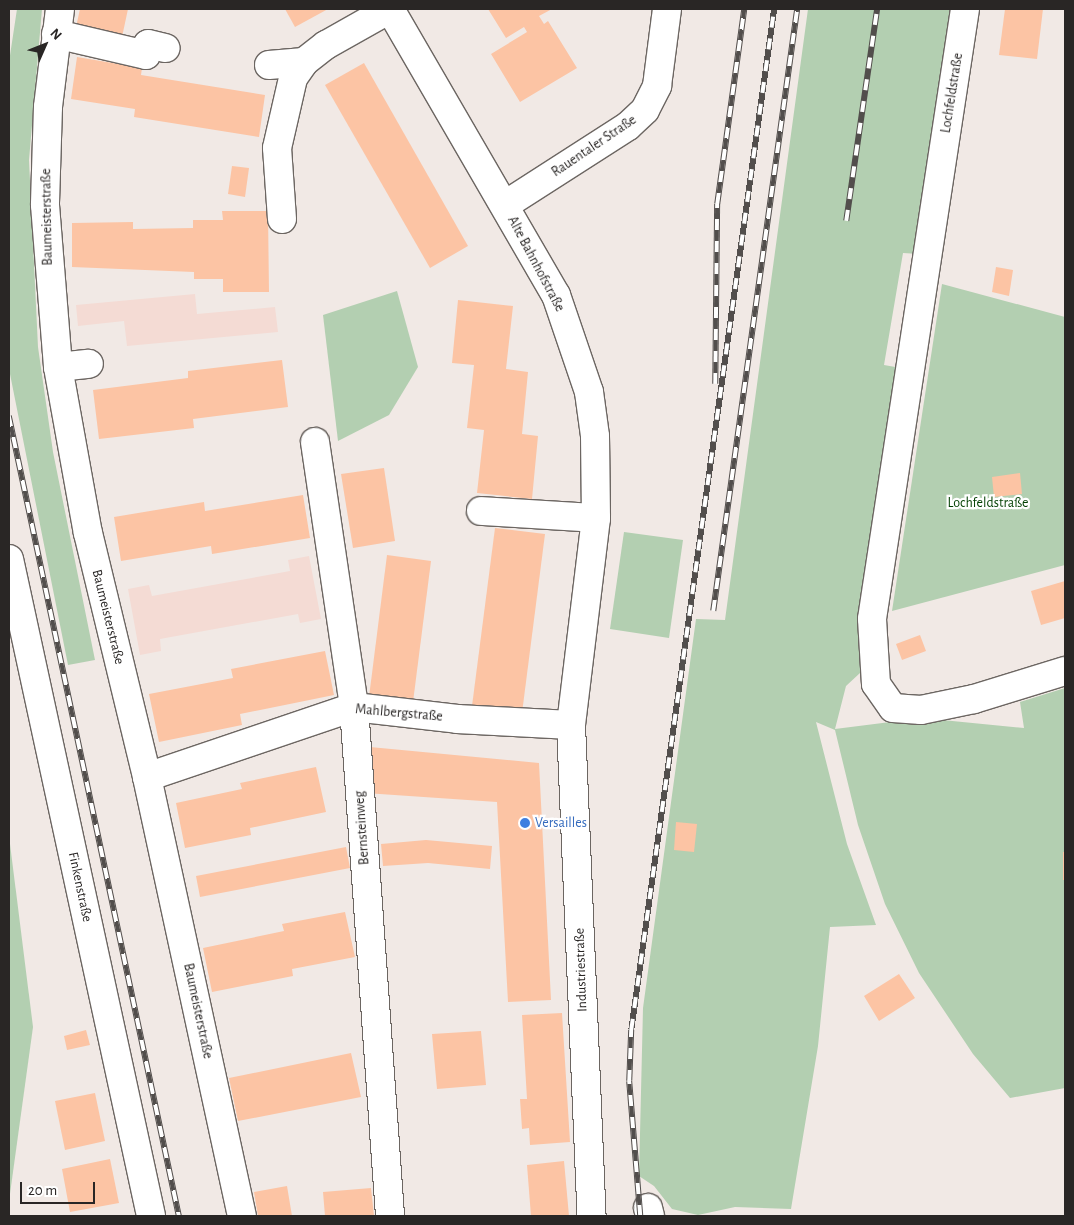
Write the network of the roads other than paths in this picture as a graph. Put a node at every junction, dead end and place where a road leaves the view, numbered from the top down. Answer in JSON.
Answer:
{"nodes":[{"id":1,"x":390,"y":9,"type":"edge"},
{"id":2,"x":667,"y":9,"type":"edge"},
{"id":3,"x":965,"y":9,"type":"edge"},
{"id":4,"x":58,"y":22,"type":"edge"},
{"id":5,"x":166,"y":48,"type":"dead end"},
{"id":6,"x":304,"y":62,"type":"junction"},
{"id":7,"x":269,"y":66,"type":"dead end"},
{"id":8,"x":505,"y":205,"type":"junction"},
{"id":9,"x":282,"y":219,"type":"dead end"},
{"id":10,"x":89,"y":364,"type":"dead end"},
{"id":11,"x":58,"y":367,"type":"junction"},
{"id":12,"x":315,"y":442,"type":"dead end"},
{"id":13,"x":481,"y":511,"type":"dead end"},
{"id":14,"x":596,"y":518,"type":"junction"},
{"id":15,"x":9,"y":558,"type":"edge"},
{"id":16,"x":1065,"y":671,"type":"edge"},
{"id":17,"x":354,"y":706,"type":"junction"},
{"id":18,"x":571,"y":725,"type":"junction"},
{"id":19,"x":148,"y":777,"type":"junction"},
{"id":20,"x":151,"y":1216,"type":"edge"},
{"id":21,"x":242,"y":1216,"type":"edge"},
{"id":22,"x":390,"y":1216,"type":"edge"},
{"id":23,"x":592,"y":1216,"type":"edge"}],
"edges":[{"from":1,"to":6,"type":"street"},
{"from":1,"to":8,"type":"street","name":"Alte Bahnhofstraße"},
{"from":2,"to":8,"type":"street","name":"Rauentaler Straße"},
{"from":3,"to":16,"type":"street","name":"Lochfeldstraße"},
{"from":4,"to":5,"type":"street"},
{"from":4,"to":11,"type":"street","name":"Baumeisterstraße"},
{"from":6,"to":7,"type":"street"},
{"from":6,"to":9,"type":"street"},
{"from":8,"to":14,"type":"street","name":"Alte Bahnhofstraße"},
{"from":10,"to":11,"type":"street"},
{"from":11,"to":19,"type":"street","name":"Baumeisterstraße"},
{"from":12,"to":17,"type":"street","name":"Bernsteinweg"},
{"from":13,"to":14,"type":"street"},
{"from":14,"to":18,"type":"street","name":"Alte Bahnhofstraße"},
{"from":15,"to":20,"type":"street","name":"Finkenstraße"},
{"from":17,"to":18,"type":"street","name":"Mahlbergstraße"},
{"from":17,"to":19,"type":"street","name":"Mahlbergstraße"},
{"from":17,"to":22,"type":"street","name":"Bernsteinweg"},
{"from":18,"to":23,"type":"street","name":"Industriestraße"},
{"from":19,"to":21,"type":"street","name":"Baumeisterstraße"}]}
